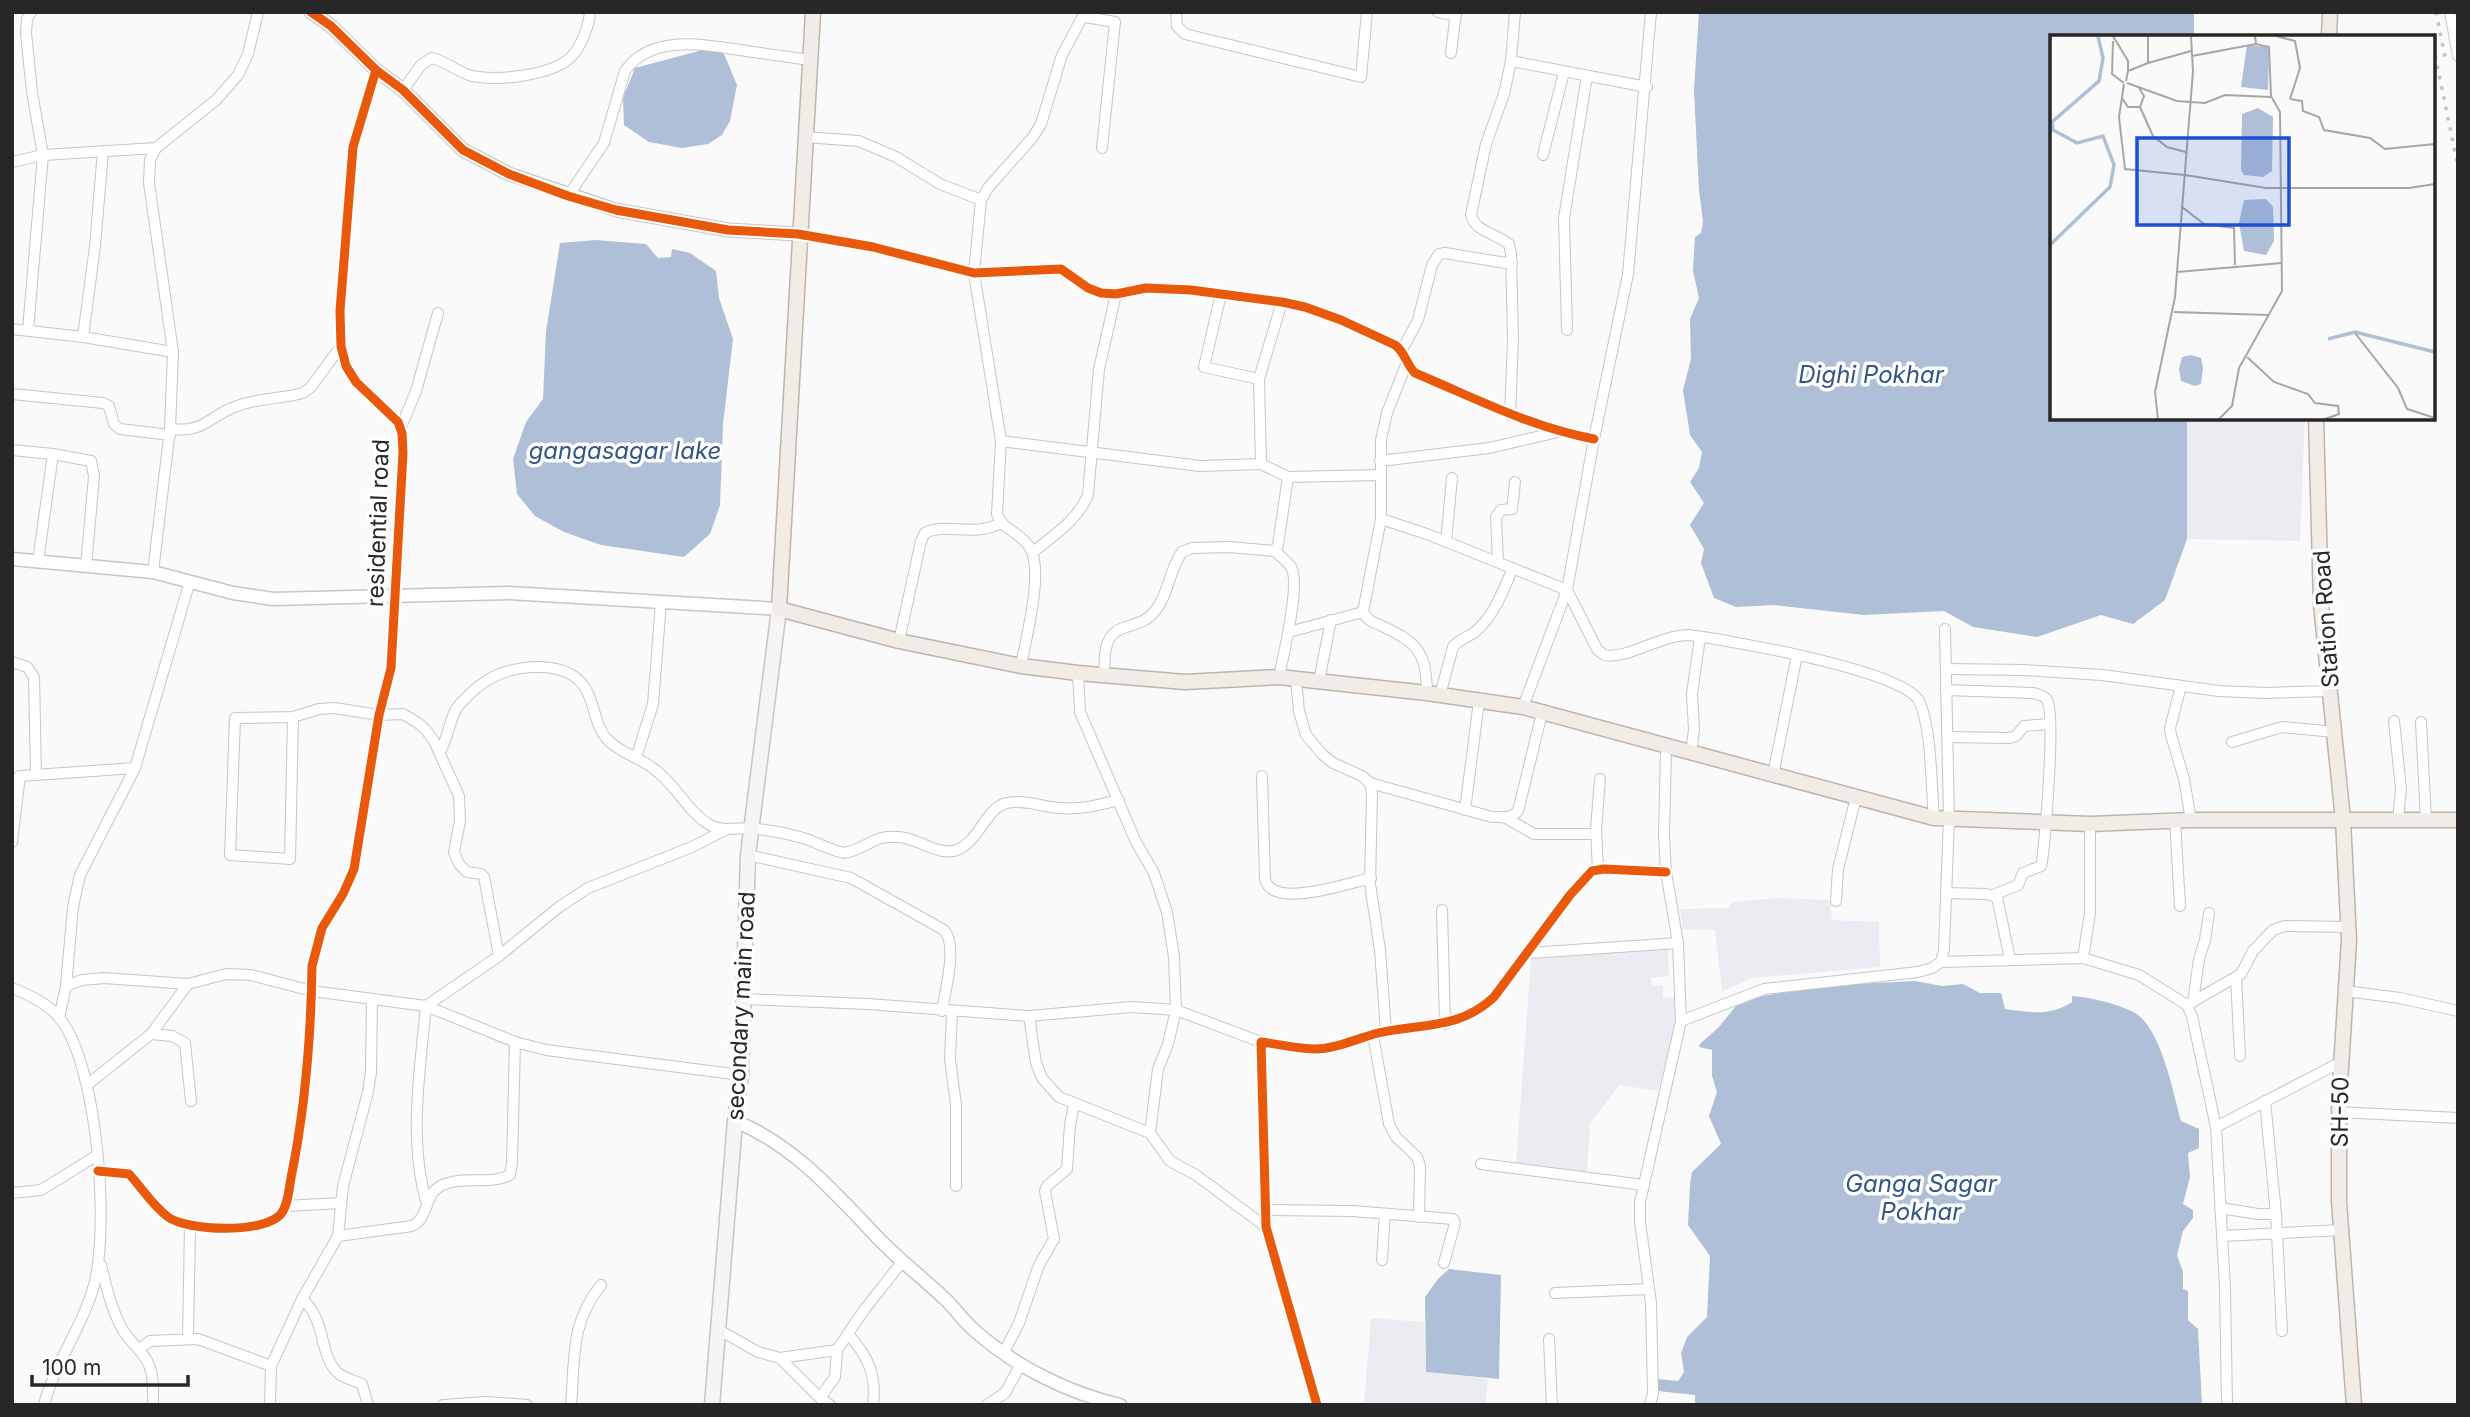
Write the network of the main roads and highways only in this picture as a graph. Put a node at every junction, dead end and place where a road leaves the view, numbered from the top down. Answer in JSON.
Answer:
{"nodes":[{"id":1,"x":813,"y":12,"type":"edge"},
{"id":2,"x":2330,"y":12,"type":"edge"},
{"id":3,"x":2329,"y":35,"type":"edge"},
{"id":4,"x":2316,"y":420,"type":"edge"},
{"id":5,"x":779,"y":609,"type":"junction"},
{"id":6,"x":2343,"y":820,"type":"junction"},
{"id":7,"x":2458,"y":820,"type":"edge"},
{"id":8,"x":712,"y":1405,"type":"edge"},
{"id":9,"x":2354,"y":1405,"type":"edge"}],
"edges":[{"from":1,"to":5,"type":"main road"},
{"from":2,"to":3,"type":"main road"},
{"from":4,"to":6,"type":"main road","name":"Station Road"},
{"from":5,"to":6,"type":"main road"},
{"from":5,"to":8,"type":"main road","name":"secondary main road"},
{"from":6,"to":7,"type":"main road"},
{"from":6,"to":9,"type":"main road","name":"SH-50"}]}
